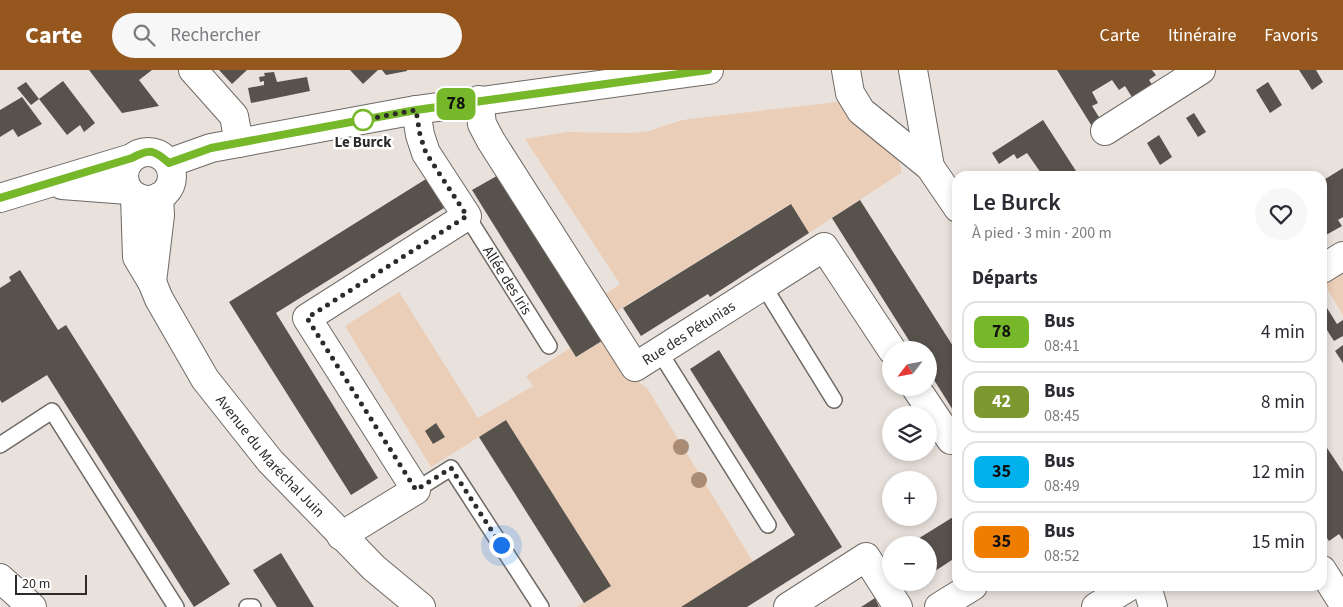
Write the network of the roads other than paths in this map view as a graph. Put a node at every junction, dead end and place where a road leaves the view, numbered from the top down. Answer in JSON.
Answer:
{"nodes":[{"id":1,"x":193,"y":70,"type":"edge"},
{"id":2,"x":709,"y":70,"type":"edge"},
{"id":3,"x":846,"y":70,"type":"edge"},
{"id":4,"x":913,"y":70,"type":"edge"},
{"id":5,"x":1201,"y":70,"type":"edge"},
{"id":6,"x":479,"y":100,"type":"junction"},
{"id":7,"x":416,"y":110,"type":"junction"},
{"id":8,"x":1105,"y":131,"type":"dead end"},
{"id":9,"x":239,"y":143,"type":"junction"},
{"id":10,"x":132,"y":158,"type":"junction"},
{"id":11,"x":169,"y":163,"type":"junction"},
{"id":12,"x":930,"y":167,"type":"junction"},
{"id":13,"x":48,"y":184,"type":"junction"},
{"id":14,"x":141,"y":194,"type":"junction"},
{"id":15,"x":0,"y":198,"type":"edge"},
{"id":16,"x":952,"y":199,"type":"edge"},
{"id":17,"x":467,"y":216,"type":"junction"},
{"id":18,"x":1343,"y":256,"type":"edge"},
{"id":19,"x":1327,"y":266,"type":"edge"},
{"id":20,"x":764,"y":285,"type":"junction"},
{"id":21,"x":886,"y":341,"type":"edge"},
{"id":22,"x":549,"y":346,"type":"dead end"},
{"id":23,"x":659,"y":351,"type":"junction"},
{"id":24,"x":921,"y":396,"type":"edge"},
{"id":25,"x":834,"y":400,"type":"dead end"},
{"id":26,"x":952,"y":439,"type":"edge"},
{"id":27,"x":0,"y":446,"type":"edge"},
{"id":28,"x":416,"y":490,"type":"junction"},
{"id":29,"x":768,"y":525,"type":"dead end"},
{"id":30,"x":341,"y":536,"type":"junction"},
{"id":31,"x":0,"y":578,"type":"edge"},
{"id":32,"x":1327,"y":578,"type":"edge"},
{"id":33,"x":965,"y":591,"type":"edge"},
{"id":34,"x":1122,"y":591,"type":"edge"},
{"id":35,"x":1148,"y":591,"type":"edge"},
{"id":36,"x":1343,"y":603,"type":"edge"},
{"id":37,"x":32,"y":607,"type":"edge"},
{"id":38,"x":176,"y":607,"type":"edge"},
{"id":39,"x":247,"y":607,"type":"edge"},
{"id":40,"x":253,"y":607,"type":"edge"},
{"id":41,"x":421,"y":607,"type":"edge"},
{"id":42,"x":541,"y":607,"type":"edge"},
{"id":43,"x":788,"y":607,"type":"edge"},
{"id":44,"x":898,"y":607,"type":"edge"},
{"id":45,"x":939,"y":607,"type":"edge"},
{"id":46,"x":1096,"y":607,"type":"edge"},
{"id":47,"x":1153,"y":607,"type":"edge"}],
"edges":[{"from":1,"to":9,"type":"street"},
{"from":2,"to":6,"type":"street"},
{"from":3,"to":12,"type":"street"},
{"from":4,"to":12,"type":"street"},
{"from":5,"to":8,"type":"street"},
{"from":6,"to":7,"type":"street"},
{"from":6,"to":23,"type":"street","name":"Rue des Pétunias"},
{"from":7,"to":9,"type":"street"},
{"from":7,"to":17,"type":"street","name":"Allée des Iris"},
{"from":9,"to":11,"type":"street"},
{"from":10,"to":11,"type":"street"},
{"from":10,"to":13,"type":"street"},
{"from":10,"to":14,"type":"street"},
{"from":11,"to":14,"type":"street"},
{"from":12,"to":16,"type":"street"},
{"from":13,"to":14,"type":"street"},
{"from":13,"to":15,"type":"street"},
{"from":14,"to":30,"type":"street","name":"Avenue du Maréchal Juin"},
{"from":17,"to":22,"type":"lane","name":"Allée des Iris"},
{"from":17,"to":28,"type":"street"},
{"from":18,"to":19,"type":"street"},
{"from":20,"to":21,"type":"street","name":"Rue des Pétunias"},
{"from":20,"to":23,"type":"street","name":"Rue des Pétunias"},
{"from":20,"to":25,"type":"lane"},
{"from":23,"to":29,"type":"lane"},
{"from":24,"to":26,"type":"street"},
{"from":27,"to":38,"type":"lane"},
{"from":28,"to":30,"type":"street"},
{"from":28,"to":42,"type":"lane"},
{"from":30,"to":41,"type":"street","name":"Avenue du Maréchal Juin"},
{"from":31,"to":37,"type":"street"},
{"from":32,"to":36,"type":"street"},
{"from":33,"to":45,"type":"street"},
{"from":34,"to":46,"type":"street"},
{"from":35,"to":47,"type":"street"},
{"from":39,"to":40,"type":"lane"},
{"from":43,"to":44,"type":"street"}]}
